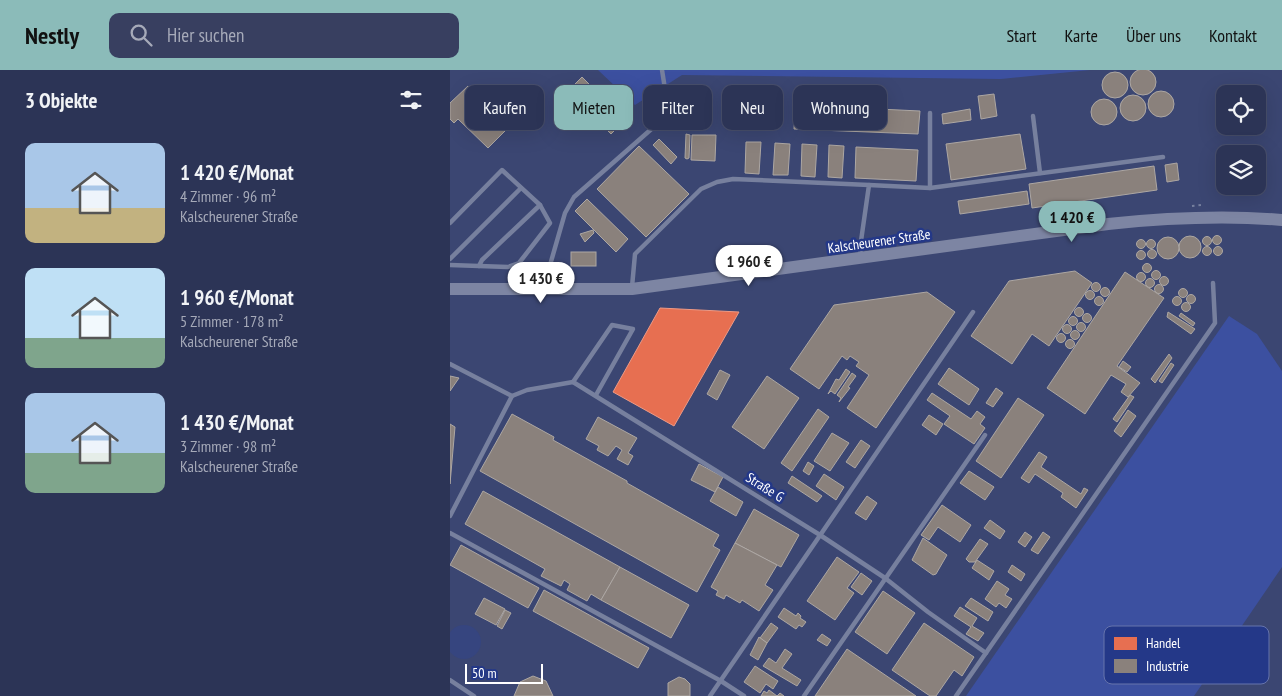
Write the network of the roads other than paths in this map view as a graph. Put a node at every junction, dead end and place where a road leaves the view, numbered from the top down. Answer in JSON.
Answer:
{"nodes":[{"id":1,"x":662,"y":70,"type":"edge"},
{"id":2,"x":930,"y":113,"type":"dead end"},
{"id":3,"x":1033,"y":116,"type":"dead end"},
{"id":4,"x":1163,"y":157,"type":"dead end"},
{"id":5,"x":1040,"y":173,"type":"junction"},
{"id":6,"x":869,"y":185,"type":"junction"},
{"id":7,"x":520,"y":188,"type":"junction"},
{"id":8,"x":930,"y":188,"type":"junction"},
{"id":9,"x":540,"y":206,"type":"junction"},
{"id":10,"x":1282,"y":220,"type":"edge"},
{"id":11,"x":450,"y":222,"type":"edge"},
{"id":12,"x":862,"y":258,"type":"junction"},
{"id":13,"x":450,"y":259,"type":"edge"},
{"id":14,"x":450,"y":265,"type":"edge"},
{"id":15,"x":479,"y":266,"type":"junction"},
{"id":16,"x":1213,"y":283,"type":"dead end"},
{"id":17,"x":450,"y":289,"type":"edge"},
{"id":18,"x":632,"y":289,"type":"junction"},
{"id":19,"x":542,"y":290,"type":"junction"},
{"id":20,"x":973,"y":312,"type":"dead end"},
{"id":21,"x":450,"y":364,"type":"edge"},
{"id":22,"x":573,"y":382,"type":"junction"},
{"id":23,"x":596,"y":395,"type":"junction"},
{"id":24,"x":512,"y":396,"type":"junction"},
{"id":25,"x":985,"y":435,"type":"dead end"},
{"id":26,"x":450,"y":516,"type":"edge"},
{"id":27,"x":450,"y":533,"type":"edge"},
{"id":28,"x":820,"y":535,"type":"junction"},
{"id":29,"x":885,"y":578,"type":"junction"},
{"id":30,"x":986,"y":653,"type":"junction"},
{"id":31,"x":450,"y":680,"type":"edge"},
{"id":32,"x":721,"y":681,"type":"junction"},
{"id":33,"x":474,"y":696,"type":"edge"},
{"id":34,"x":710,"y":696,"type":"edge"},
{"id":35,"x":744,"y":696,"type":"edge"},
{"id":36,"x":804,"y":696,"type":"edge"},
{"id":37,"x":956,"y":696,"type":"edge"}],
"edges":[{"from":1,"to":19,"type":"lane"},
{"from":2,"to":8,"type":"lane"},
{"from":3,"to":5,"type":"lane"},
{"from":4,"to":5,"type":"lane"},
{"from":5,"to":8,"type":"lane"},
{"from":6,"to":8,"type":"lane"},
{"from":6,"to":12,"type":"lane"},
{"from":6,"to":18,"type":"lane"},
{"from":7,"to":9,"type":"lane"},
{"from":7,"to":11,"type":"lane"},
{"from":7,"to":13,"type":"lane"},
{"from":9,"to":15,"type":"lane"},
{"from":9,"to":15,"type":"lane"},
{"from":10,"to":12,"type":"main road","name":"Kalscheurener Straße"},
{"from":12,"to":18,"type":"main road","name":"Kalscheurener Straße"},
{"from":14,"to":15,"type":"lane"},
{"from":16,"to":30,"type":"lane"},
{"from":17,"to":19,"type":"main road","name":"Kalscheurener Straße"},
{"from":18,"to":19,"type":"main road","name":"Kalscheurener Straße"},
{"from":20,"to":28,"type":"lane"},
{"from":21,"to":24,"type":"lane"},
{"from":22,"to":23,"type":"lane","name":"Straße G"},
{"from":22,"to":23,"type":"lane"},
{"from":22,"to":24,"type":"lane"},
{"from":23,"to":28,"type":"lane","name":"Straße G"},
{"from":24,"to":26,"type":"lane"},
{"from":25,"to":29,"type":"lane"},
{"from":27,"to":32,"type":"lane"},
{"from":28,"to":29,"type":"lane","name":"Straße G"},
{"from":28,"to":32,"type":"lane"},
{"from":29,"to":30,"type":"lane","name":"Straße G"},
{"from":29,"to":36,"type":"lane"},
{"from":30,"to":37,"type":"lane"},
{"from":31,"to":33,"type":"lane"},
{"from":32,"to":34,"type":"lane"},
{"from":32,"to":35,"type":"lane"}]}
